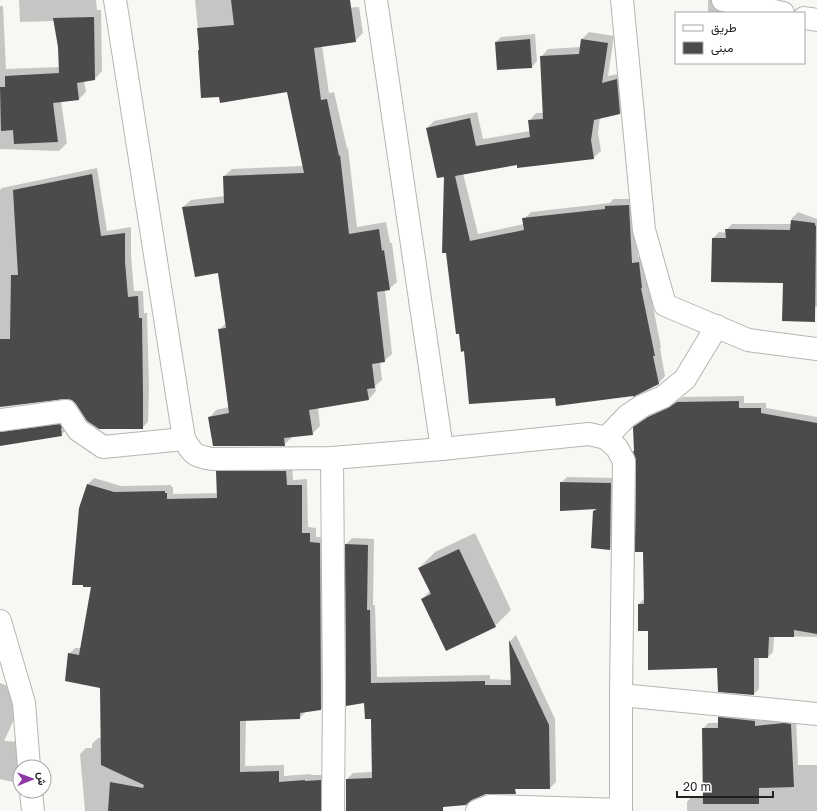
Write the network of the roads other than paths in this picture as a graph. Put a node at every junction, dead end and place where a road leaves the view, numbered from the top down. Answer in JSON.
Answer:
{"nodes":[{"id":1,"x":115,"y":0,"type":"edge"},
{"id":2,"x":376,"y":0,"type":"edge"},
{"id":3,"x":622,"y":0,"type":"edge"},
{"id":4,"x":723,"y":0,"type":"edge"},
{"id":5,"x":778,"y":12,"type":"edge"},
{"id":6,"x":805,"y":18,"type":"edge"},
{"id":7,"x":817,"y":20,"type":"edge"},
{"id":8,"x":716,"y":326,"type":"junction"},
{"id":9,"x":817,"y":349,"type":"edge"},
{"id":10,"x":0,"y":420,"type":"edge"},
{"id":11,"x":606,"y":438,"type":"junction"},
{"id":12,"x":184,"y":439,"type":"junction"},
{"id":13,"x":442,"y":449,"type":"junction"},
{"id":14,"x":332,"y":458,"type":"junction"},
{"id":15,"x":0,"y":621,"type":"edge"},
{"id":16,"x":621,"y":695,"type":"junction"},
{"id":17,"x":817,"y":714,"type":"edge"},
{"id":18,"x":28,"y":759,"type":"edge"},
{"id":19,"x":32,"y":799,"type":"edge"},
{"id":20,"x":33,"y":811,"type":"edge"},
{"id":21,"x":333,"y":811,"type":"edge"},
{"id":22,"x":477,"y":811,"type":"edge"},
{"id":23,"x":621,"y":811,"type":"edge"}],
"edges":[{"from":1,"to":12,"type":"street"},
{"from":2,"to":13,"type":"street"},
{"from":3,"to":8,"type":"street"},
{"from":4,"to":5,"type":"street"},
{"from":6,"to":7,"type":"street"},
{"from":8,"to":9,"type":"street"},
{"from":8,"to":11,"type":"street"},
{"from":10,"to":12,"type":"street"},
{"from":11,"to":13,"type":"street"},
{"from":11,"to":16,"type":"street"},
{"from":12,"to":14,"type":"street"},
{"from":13,"to":14,"type":"street"},
{"from":14,"to":21,"type":"street"},
{"from":15,"to":18,"type":"street"},
{"from":16,"to":17,"type":"street"},
{"from":16,"to":23,"type":"street"},
{"from":19,"to":20,"type":"street"},
{"from":22,"to":23,"type":"street"}]}
